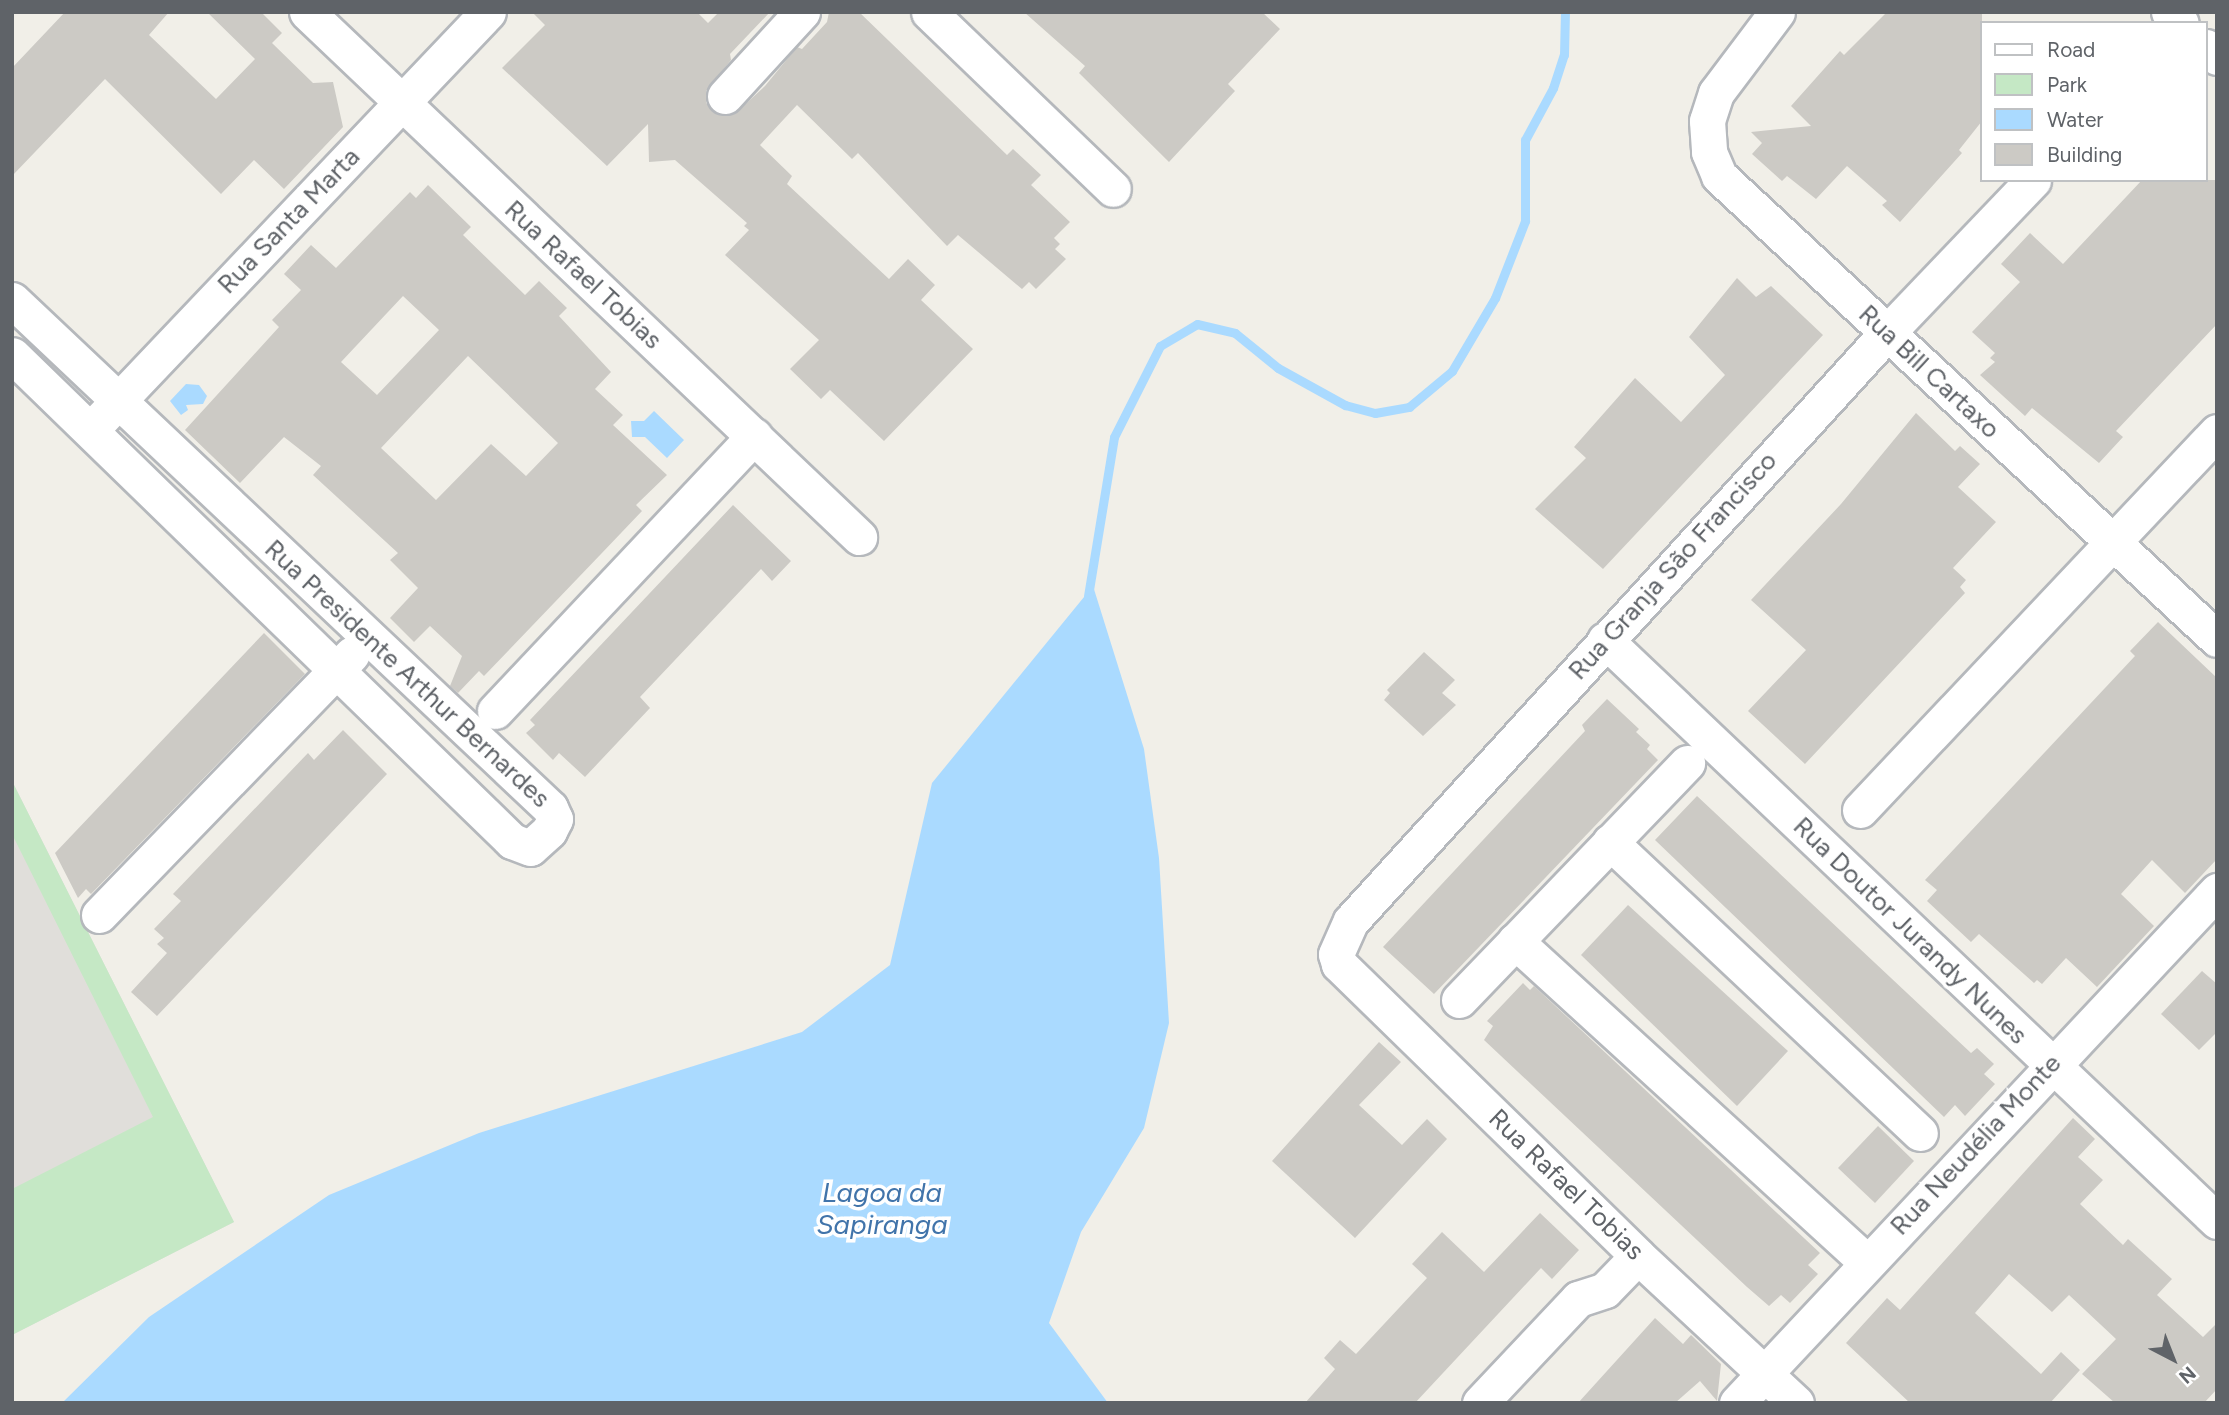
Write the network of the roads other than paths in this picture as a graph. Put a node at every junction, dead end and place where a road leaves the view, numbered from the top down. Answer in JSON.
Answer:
{"nodes":[{"id":1,"x":307,"y":12,"type":"edge"},
{"id":2,"x":488,"y":12,"type":"edge"},
{"id":3,"x":802,"y":12,"type":"edge"},
{"id":4,"x":929,"y":12,"type":"edge"},
{"id":5,"x":1777,"y":12,"type":"edge"},
{"id":6,"x":725,"y":96,"type":"dead end"},
{"id":7,"x":401,"y":104,"type":"junction"},
{"id":8,"x":2031,"y":182,"type":"edge"},
{"id":9,"x":1113,"y":189,"type":"dead end"},
{"id":10,"x":12,"y":300,"type":"edge"},
{"id":11,"x":1886,"y":334,"type":"junction"},
{"id":12,"x":12,"y":355,"type":"edge"},
{"id":13,"x":119,"y":400,"type":"junction"},
{"id":14,"x":90,"y":430,"type":"junction"},
{"id":15,"x":2217,"y":432,"type":"edge"},
{"id":16,"x":754,"y":436,"type":"junction"},
{"id":17,"x":859,"y":537,"type":"dead end"},
{"id":18,"x":2114,"y":541,"type":"junction"},
{"id":19,"x":368,"y":637,"type":"junction"},
{"id":20,"x":2217,"y":639,"type":"edge"},
{"id":21,"x":1605,"y":640,"type":"junction"},
{"id":22,"x":337,"y":670,"type":"junction"},
{"id":23,"x":495,"y":710,"type":"dead end"},
{"id":24,"x":1687,"y":763,"type":"dead end"},
{"id":25,"x":1860,"y":810,"type":"dead end"},
{"id":26,"x":1611,"y":842,"type":"junction"},
{"id":27,"x":2217,"y":891,"type":"edge"},
{"id":28,"x":99,"y":915,"type":"dead end"},
{"id":29,"x":1515,"y":941,"type":"junction"},
{"id":30,"x":1339,"y":964,"type":"joint"},
{"id":31,"x":1459,"y":1000,"type":"dead end"},
{"id":32,"x":2050,"y":1065,"type":"junction"},
{"id":33,"x":1920,"y":1133,"type":"dead end"},
{"id":34,"x":2217,"y":1221,"type":"edge"},
{"id":35,"x":1638,"y":1256,"type":"junction"},
{"id":36,"x":1867,"y":1262,"type":"junction"},
{"id":37,"x":1605,"y":1290,"type":"junction"},
{"id":38,"x":1765,"y":1374,"type":"junction"},
{"id":39,"x":1480,"y":1403,"type":"edge"},
{"id":40,"x":1511,"y":1403,"type":"edge"},
{"id":41,"x":1737,"y":1403,"type":"edge"},
{"id":42,"x":1796,"y":1403,"type":"edge"}],
"edges":[{"from":1,"to":7,"type":"street","name":"Rua Rafael Tobias"},
{"from":2,"to":7,"type":"street","name":"Rua Santa Marta"},
{"from":3,"to":6,"type":"street"},
{"from":4,"to":9,"type":"street"},
{"from":5,"to":11,"type":"street","name":"Rua Bill Cartaxo"},
{"from":7,"to":13,"type":"street","name":"Rua Santa Marta"},
{"from":7,"to":16,"type":"street","name":"Rua Rafael Tobias"},
{"from":8,"to":11,"type":"street","name":"Rua Granja São Francisco"},
{"from":10,"to":13,"type":"street","name":"Rua Presidente Arthur Bernardes"},
{"from":11,"to":18,"type":"street","name":"Rua Bill Cartaxo"},
{"from":11,"to":21,"type":"street","name":"Rua Granja São Francisco"},
{"from":12,"to":14,"type":"street","name":"Rua Presidente Arthur Bernardes"},
{"from":13,"to":14,"type":"street","name":"Rua Santa Marta"},
{"from":13,"to":19,"type":"street","name":"Rua Presidente Arthur Bernardes"},
{"from":14,"to":22,"type":"street","name":"Rua Presidente Arthur Bernardes"},
{"from":15,"to":18,"type":"street"},
{"from":16,"to":17,"type":"street","name":"Rua Rafael Tobias"},
{"from":16,"to":23,"type":"street"},
{"from":18,"to":20,"type":"street","name":"Rua Bill Cartaxo"},
{"from":18,"to":25,"type":"street"},
{"from":19,"to":22,"type":"street"},
{"from":19,"to":22,"type":"street","name":"Rua Presidente Arthur Bernardes"},
{"from":21,"to":30,"type":"street","name":"Rua Granja São Francisco"},
{"from":21,"to":32,"type":"street","name":"Rua Doutor Jurandy Nunes"},
{"from":22,"to":28,"type":"street"},
{"from":24,"to":26,"type":"street"},
{"from":26,"to":29,"type":"street"},
{"from":26,"to":33,"type":"street"},
{"from":27,"to":32,"type":"street","name":"Rua Neudélia Monte"},
{"from":29,"to":31,"type":"street"},
{"from":29,"to":36,"type":"street"},
{"from":30,"to":35,"type":"street","name":"Rua Rafael Tobias"},
{"from":32,"to":34,"type":"street","name":"Rua Doutor Jurandy Nunes"},
{"from":32,"to":36,"type":"street","name":"Rua Neudélia Monte"},
{"from":35,"to":37,"type":"street"},
{"from":35,"to":38,"type":"street","name":"Rua Rafael Tobias"},
{"from":36,"to":38,"type":"street","name":"Rua Neudélia Monte"},
{"from":37,"to":39,"type":"street"},
{"from":37,"to":40,"type":"street"},
{"from":38,"to":41,"type":"street","name":"Rua Neudélia Monte"},
{"from":38,"to":42,"type":"street","name":"Rua Rafael Tobias"}]}
